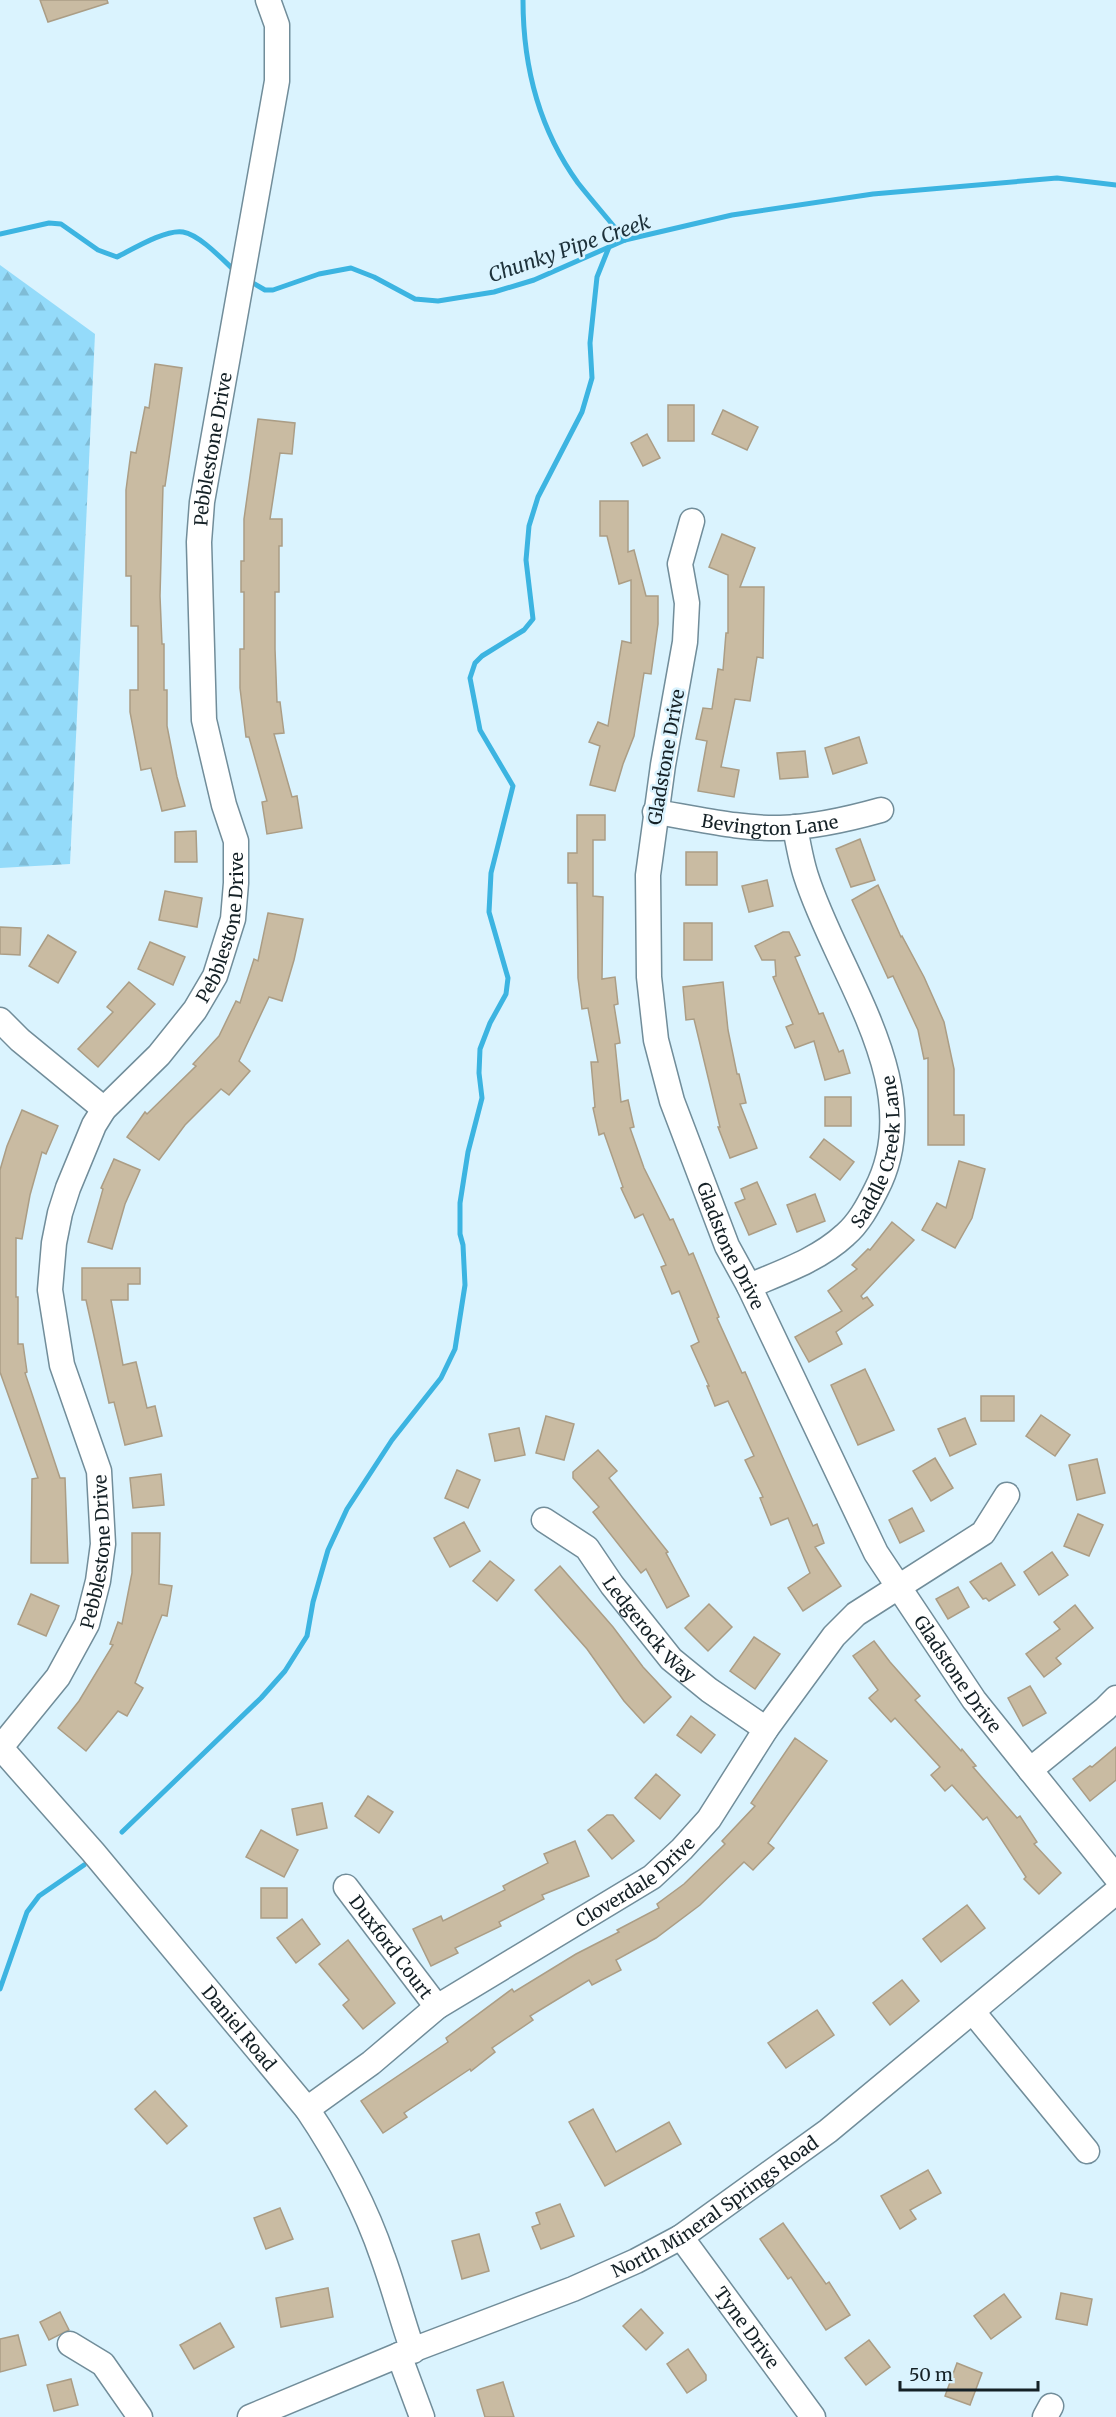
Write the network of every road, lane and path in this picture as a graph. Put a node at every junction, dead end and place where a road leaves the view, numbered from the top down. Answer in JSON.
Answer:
{"nodes":[{"id":1,"x":268,"y":0,"type":"edge"},
{"id":2,"x":692,"y":521,"type":"dead end"},
{"id":3,"x":881,"y":810,"type":"dead end"},
{"id":4,"x":655,"y":812,"type":"junction"},
{"id":5,"x":795,"y":827,"type":"junction"},
{"id":6,"x":0,"y":1020,"type":"edge"},
{"id":7,"x":104,"y":1109,"type":"junction"},
{"id":8,"x":749,"y":1286,"type":"junction"},
{"id":9,"x":1007,"y":1495,"type":"dead end"},
{"id":10,"x":544,"y":1520,"type":"dead end"},
{"id":11,"x":898,"y":1588,"type":"junction"},
{"id":12,"x":1116,"y":1698,"type":"edge"},
{"id":13,"x":766,"y":1729,"type":"junction"},
{"id":14,"x":1,"y":1747,"type":"edge"},
{"id":15,"x":1030,"y":1770,"type":"junction"},
{"id":16,"x":1116,"y":1877,"type":"edge"},
{"id":17,"x":346,"y":1887,"type":"dead end"},
{"id":18,"x":1116,"y":1892,"type":"edge"},
{"id":19,"x":436,"y":2007,"type":"junction"},
{"id":20,"x":973,"y":2012,"type":"junction"},
{"id":21,"x":307,"y":2109,"type":"junction"},
{"id":22,"x":1087,"y":2151,"type":"dead end"},
{"id":23,"x":681,"y":2237,"type":"junction"},
{"id":24,"x":70,"y":2344,"type":"dead end"},
{"id":25,"x":406,"y":2353,"type":"junction"},
{"id":26,"x":140,"y":2417,"type":"edge"},
{"id":27,"x":250,"y":2417,"type":"edge"},
{"id":28,"x":422,"y":2417,"type":"edge"},
{"id":29,"x":813,"y":2417,"type":"edge"}],
"edges":[{"from":1,"to":7,"type":"street","name":"Pebblestone Drive"},
{"from":2,"to":4,"type":"street","name":"Gladstone Drive"},
{"from":3,"to":5,"type":"street","name":"Bevington Lane"},
{"from":4,"to":5,"type":"street","name":"Bevington Lane"},
{"from":4,"to":8,"type":"street","name":"Gladstone Drive"},
{"from":5,"to":8,"type":"street","name":"Saddle Creek Lane"},
{"from":6,"to":7,"type":"street"},
{"from":7,"to":14,"type":"street","name":"Pebblestone Drive"},
{"from":8,"to":11,"type":"street","name":"Gladstone Drive"},
{"from":9,"to":11,"type":"street","name":"Cloverdale Drive"},
{"from":10,"to":13,"type":"street","name":"Ledgerock Way"},
{"from":11,"to":13,"type":"street","name":"Cloverdale Drive"},
{"from":11,"to":15,"type":"street","name":"Gladstone Drive"},
{"from":12,"to":15,"type":"street"},
{"from":13,"to":19,"type":"street","name":"Cloverdale Drive"},
{"from":14,"to":21,"type":"street","name":"Daniel Road"},
{"from":15,"to":16,"type":"street","name":"Gladstone Drive"},
{"from":17,"to":19,"type":"street","name":"Duxford Court"},
{"from":18,"to":20,"type":"street","name":"North Mineral Springs Road"},
{"from":19,"to":21,"type":"street","name":"Cloverdale Drive"},
{"from":20,"to":22,"type":"street"},
{"from":20,"to":23,"type":"street","name":"North Mineral Springs Road"},
{"from":21,"to":25,"type":"street","name":"Daniel Road"},
{"from":23,"to":25,"type":"street","name":"North Mineral Springs Road"},
{"from":23,"to":29,"type":"street","name":"Tyne Drive"},
{"from":24,"to":26,"type":"street"},
{"from":25,"to":27,"type":"street","name":"North Mineral Springs Road"},
{"from":25,"to":28,"type":"street","name":"Daniel Road"}]}
